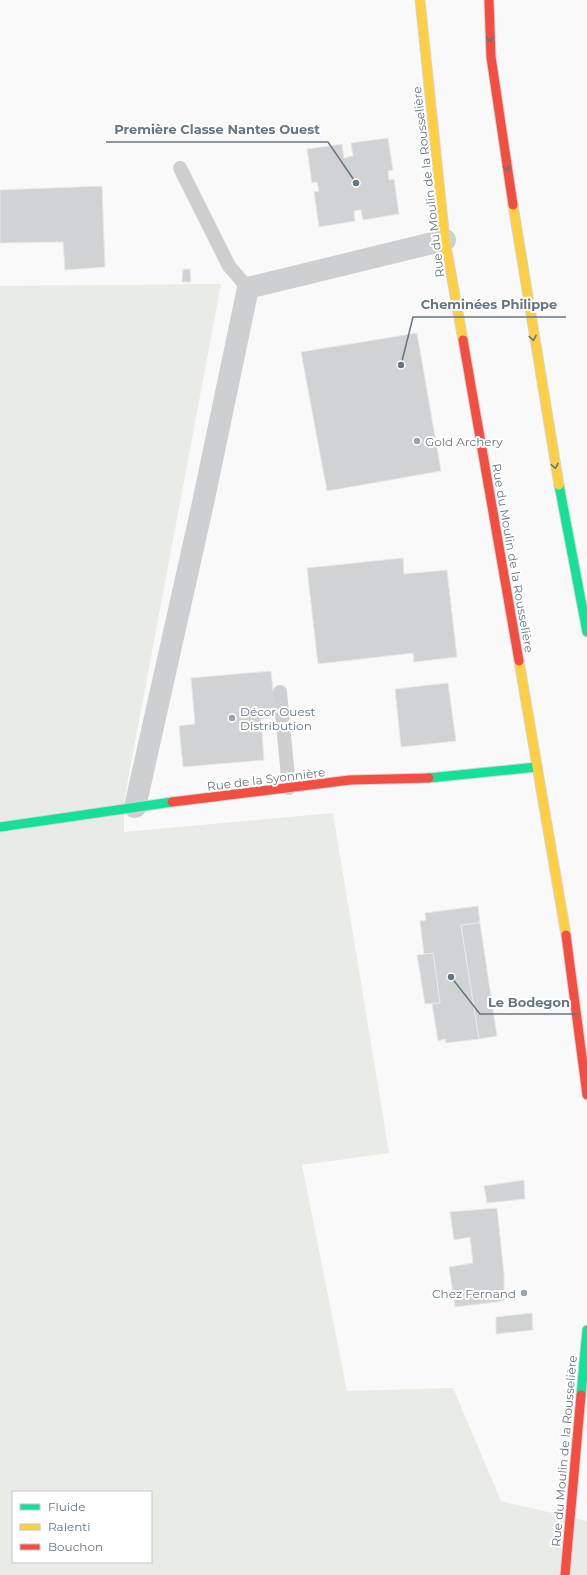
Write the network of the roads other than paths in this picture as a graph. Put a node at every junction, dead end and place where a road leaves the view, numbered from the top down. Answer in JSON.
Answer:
{"nodes":[{"id":1,"x":420,"y":0,"type":"edge"},
{"id":2,"x":489,"y":0,"type":"edge"},
{"id":3,"x":180,"y":168,"type":"dead end"},
{"id":4,"x":445,"y":240,"type":"junction"},
{"id":5,"x":248,"y":288,"type":"junction"},
{"id":6,"x":587,"y":632,"type":"edge"},
{"id":7,"x":280,"y":692,"type":"dead end"},
{"id":8,"x":537,"y":767,"type":"junction"},
{"id":9,"x":289,"y":788,"type":"junction"},
{"id":10,"x":135,"y":807,"type":"junction"},
{"id":11,"x":0,"y":827,"type":"edge"},
{"id":12,"x":587,"y":1095,"type":"edge"},
{"id":13,"x":587,"y":1330,"type":"edge"},
{"id":14,"x":565,"y":1575,"type":"edge"}],
"edges":[{"from":1,"to":4,"type":"main road","name":"Rue du Moulin de la Rousselière"},
{"from":2,"to":6,"type":"main road","one_way":true},
{"from":3,"to":5,"type":"lane"},
{"from":4,"to":5,"type":"street"},
{"from":4,"to":8,"type":"main road","name":"Rue du Moulin de la Rousselière"},
{"from":5,"to":10,"type":"street"},
{"from":7,"to":9,"type":"lane"},
{"from":8,"to":9,"type":"main road","name":"Rue de la Syonnière"},
{"from":8,"to":12,"type":"main road","name":"Rue du Moulin de la Rousselière"},
{"from":9,"to":10,"type":"main road","name":"Rue de la Syonnière"},
{"from":10,"to":11,"type":"main road","name":"Rue de la Syonnière"},
{"from":13,"to":14,"type":"main road","name":"Rue du Moulin de la Rousselière"}]}
